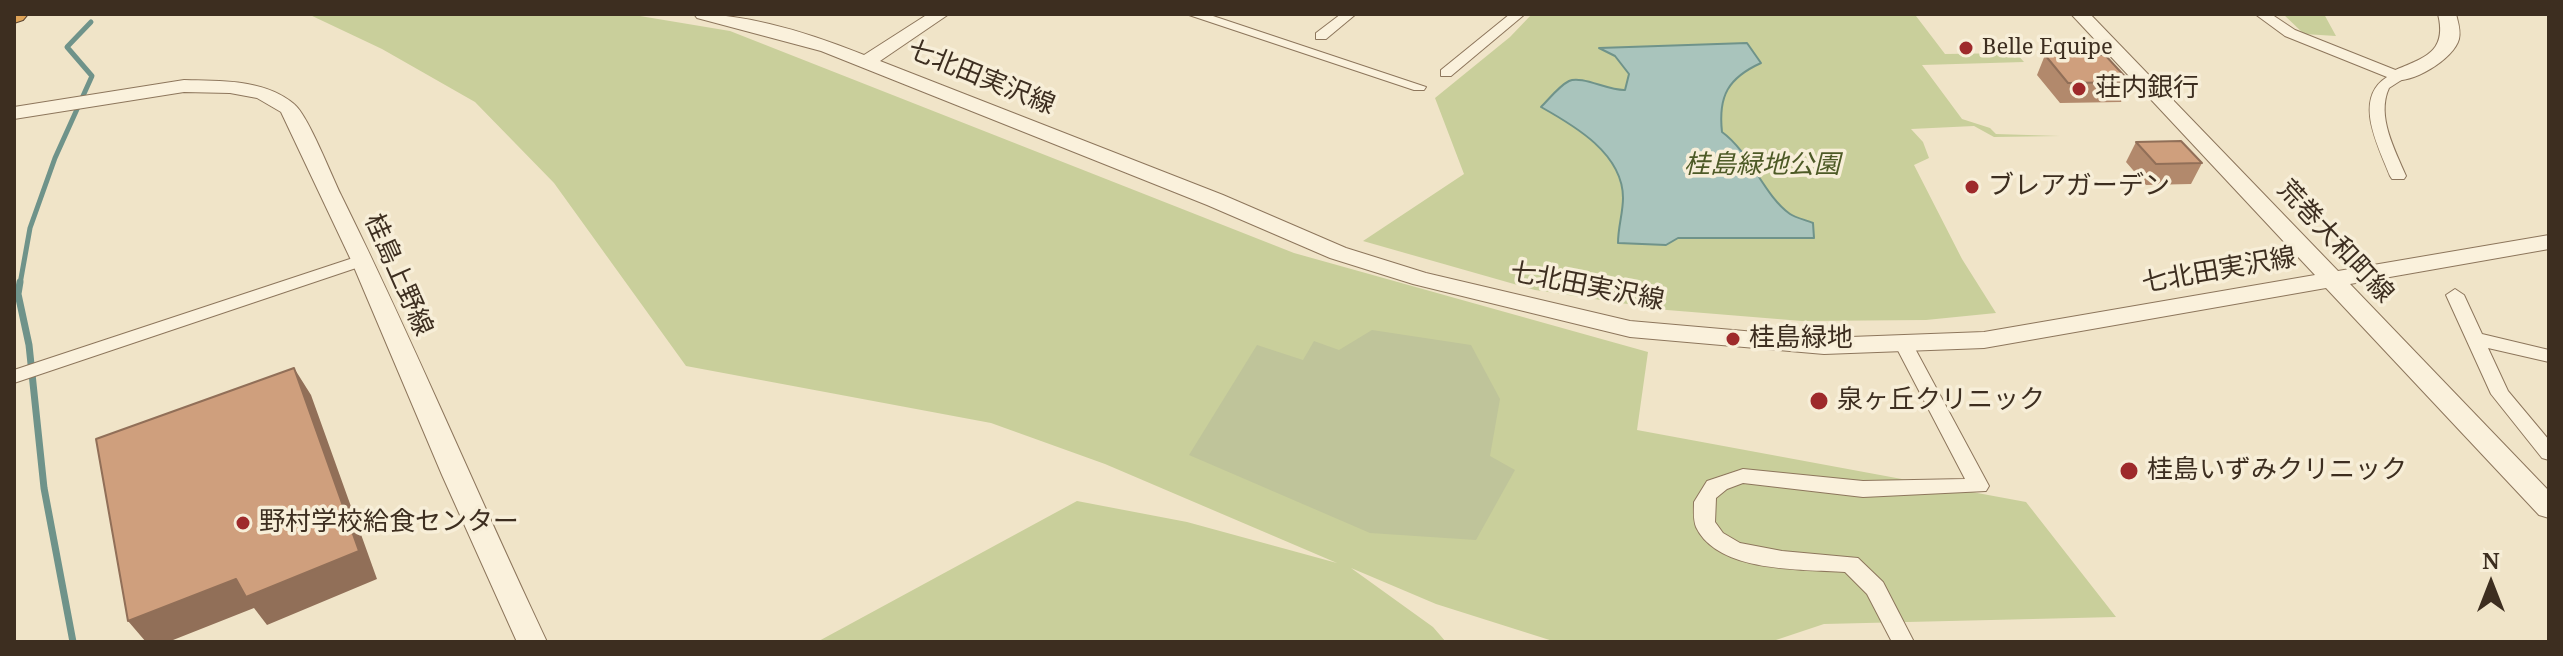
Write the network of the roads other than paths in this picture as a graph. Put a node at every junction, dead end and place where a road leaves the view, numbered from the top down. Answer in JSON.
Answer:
{"nodes":[{"id":1,"x":703,"y":14,"type":"edge"},
{"id":2,"x":940,"y":14,"type":"edge"},
{"id":3,"x":1193,"y":14,"type":"edge"},
{"id":4,"x":1349,"y":14,"type":"edge"},
{"id":5,"x":1518,"y":14,"type":"edge"},
{"id":6,"x":2080,"y":14,"type":"edge"},
{"id":7,"x":2262,"y":14,"type":"edge"},
{"id":8,"x":2447,"y":14,"type":"edge"},
{"id":9,"x":1321,"y":36,"type":"dead end"},
{"id":10,"x":865,"y":62,"type":"junction"},
{"id":11,"x":1446,"y":73,"type":"dead end"},
{"id":12,"x":2398,"y":76,"type":"junction"},
{"id":13,"x":1419,"y":87,"type":"dead end"},
{"id":14,"x":14,"y":113,"type":"edge"},
{"id":15,"x":2398,"y":176,"type":"dead end"},
{"id":16,"x":2549,"y":242,"type":"edge"},
{"id":17,"x":362,"y":260,"type":"junction"},
{"id":18,"x":2333,"y":280,"type":"junction"},
{"id":19,"x":2455,"y":295,"type":"dead end"},
{"id":20,"x":2476,"y":339,"type":"junction"},
{"id":21,"x":1903,"y":343,"type":"junction"},
{"id":22,"x":2549,"y":356,"type":"edge"},
{"id":23,"x":14,"y":377,"type":"edge"},
{"id":24,"x":2549,"y":453,"type":"edge"},
{"id":25,"x":2548,"y":506,"type":"edge"},
{"id":26,"x":532,"y":642,"type":"edge"},
{"id":27,"x":1903,"y":642,"type":"edge"}],
"edges":[{"from":1,"to":10,"type":"street","name":"七北田実沢線"},
{"from":2,"to":10,"type":"street"},
{"from":3,"to":13,"type":"street"},
{"from":4,"to":9,"type":"street"},
{"from":5,"to":11,"type":"street"},
{"from":6,"to":18,"type":"street","name":"荒巻大和町線"},
{"from":7,"to":12,"type":"street"},
{"from":8,"to":12,"type":"street"},
{"from":10,"to":21,"type":"street","name":"七北田実沢線"},
{"from":12,"to":15,"type":"street"},
{"from":14,"to":17,"type":"street","name":"桂島上野線"},
{"from":16,"to":18,"type":"street","name":"七北田実沢線"},
{"from":17,"to":23,"type":"street"},
{"from":17,"to":26,"type":"street","name":"桂島上野線"},
{"from":18,"to":21,"type":"street","name":"七北田実沢線"},
{"from":18,"to":25,"type":"street","name":"荒巻大和町線"},
{"from":19,"to":20,"type":"street"},
{"from":20,"to":22,"type":"street"},
{"from":20,"to":24,"type":"street"},
{"from":21,"to":27,"type":"street"}]}
